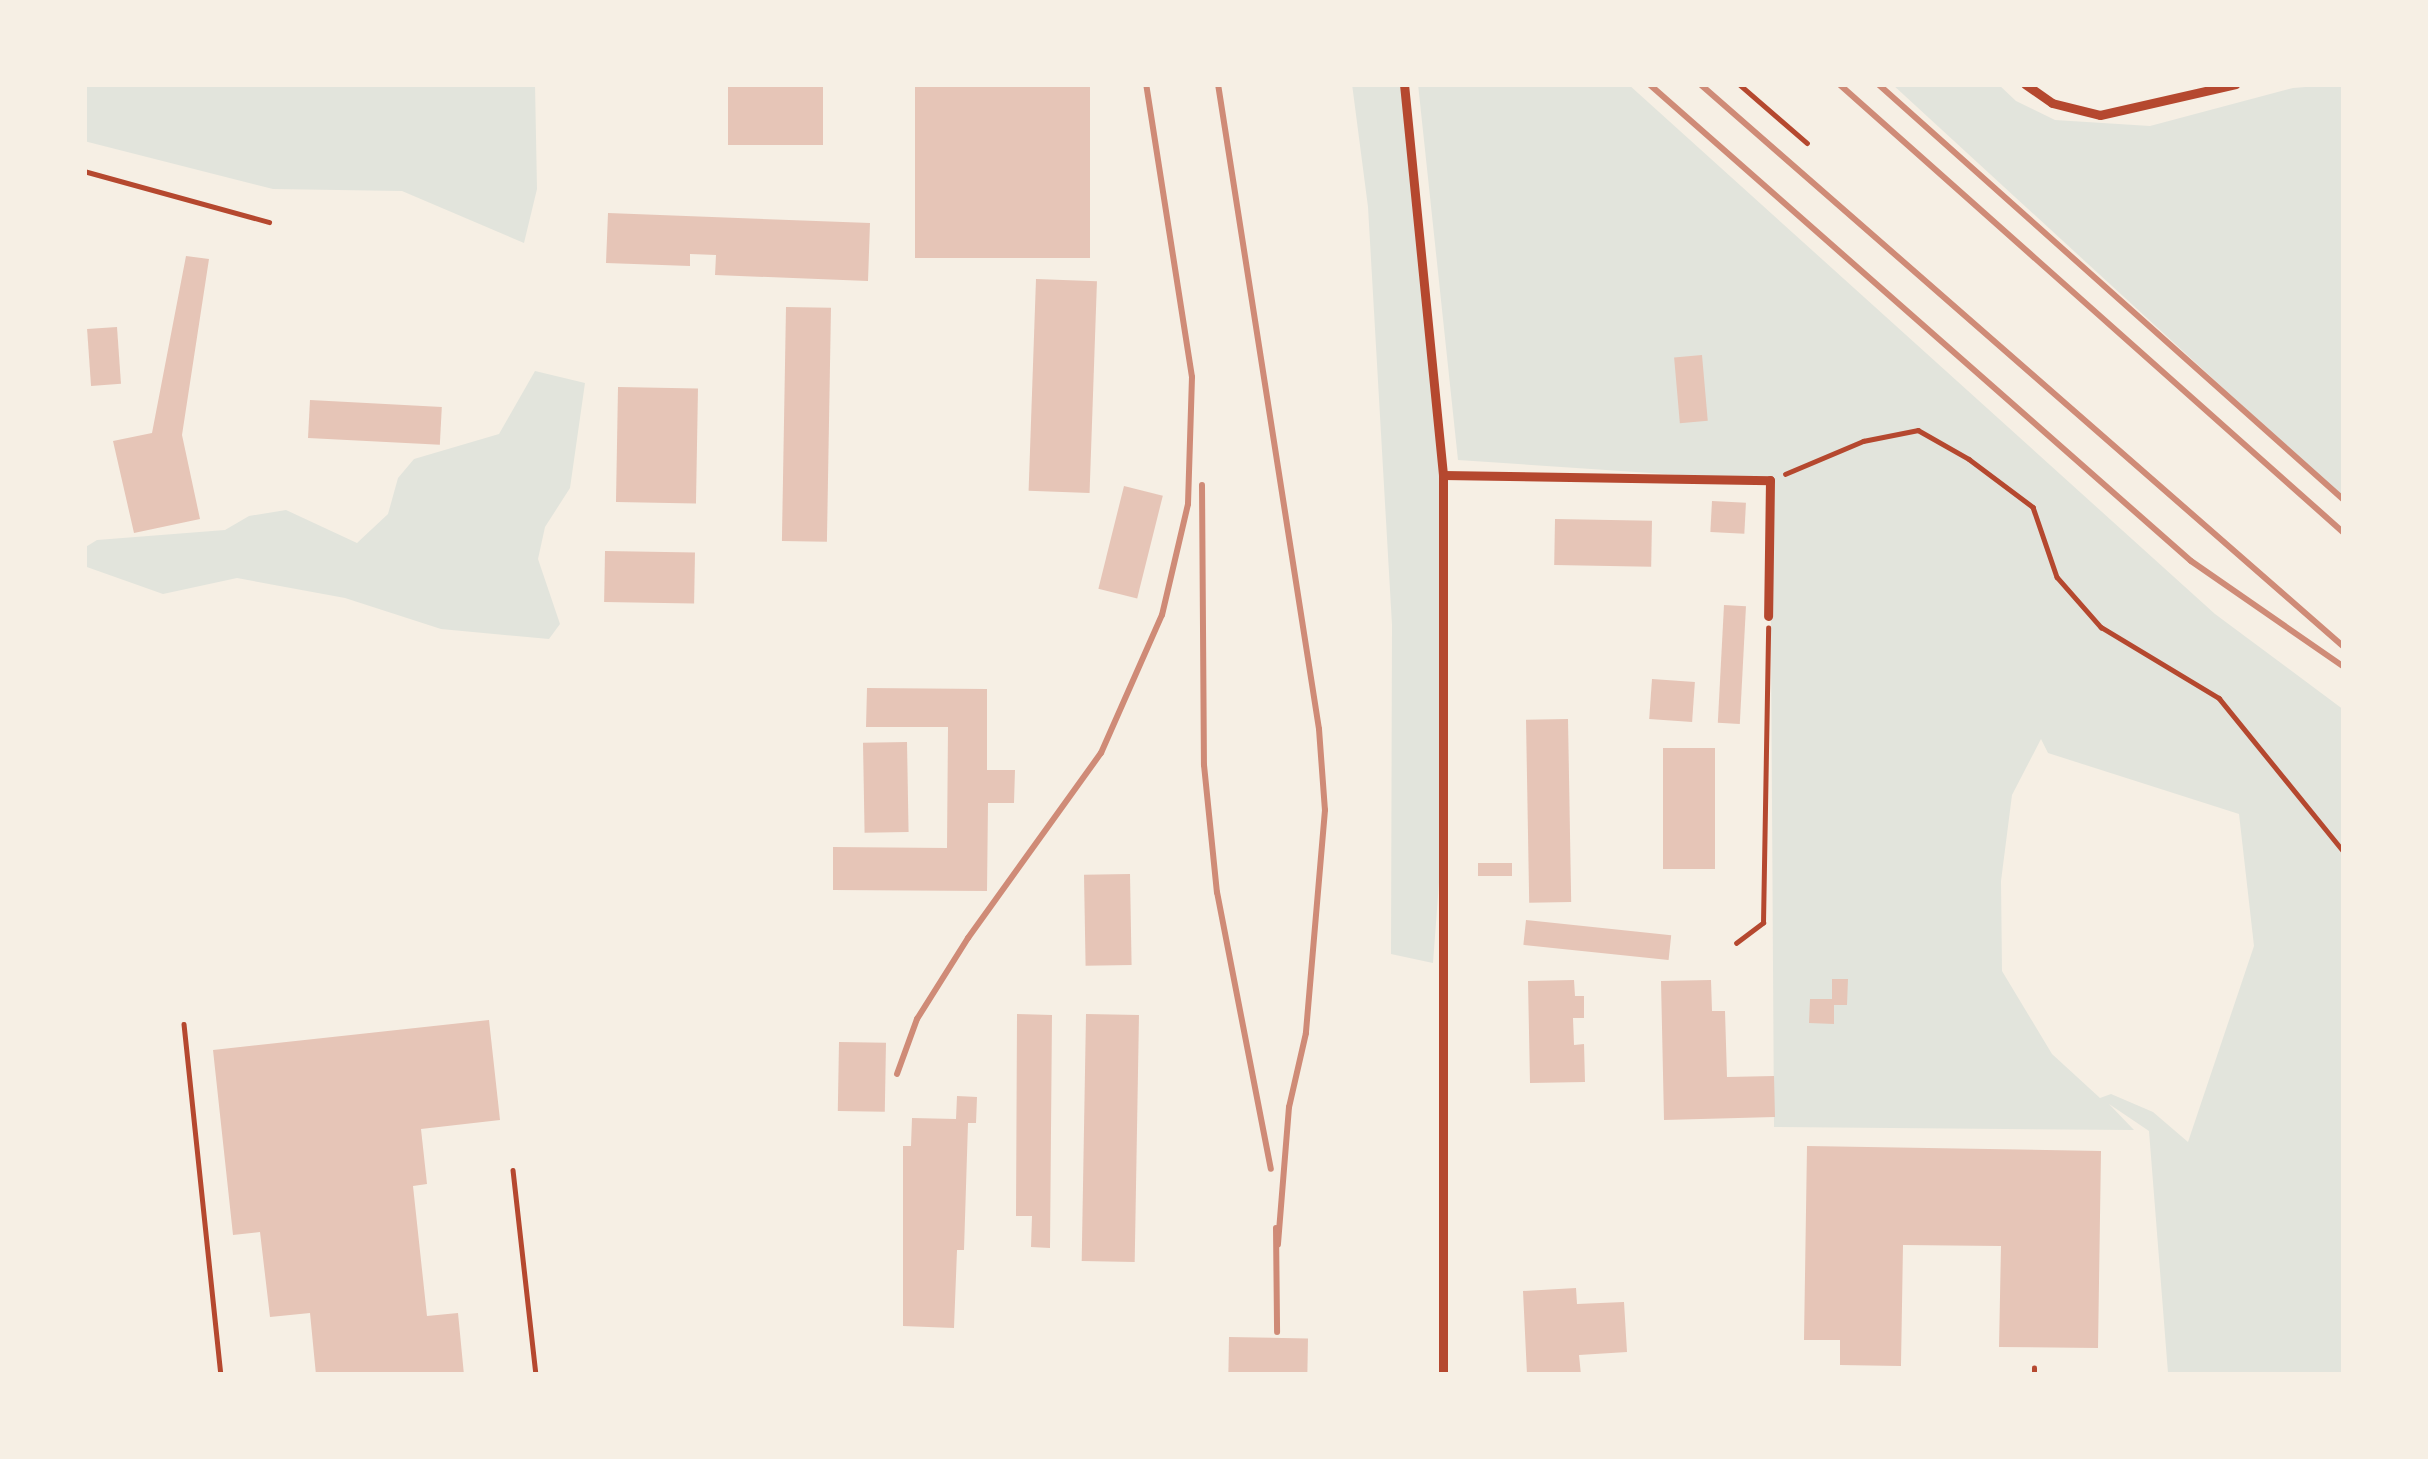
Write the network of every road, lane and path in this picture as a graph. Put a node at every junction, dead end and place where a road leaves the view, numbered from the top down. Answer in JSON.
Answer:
{"nodes":[{"id":1,"x":1404,"y":84,"type":"edge"},
{"id":2,"x":1739,"y":84,"type":"edge"},
{"id":3,"x":2025,"y":84,"type":"edge"},
{"id":4,"x":2236,"y":84,"type":"edge"},
{"id":5,"x":1807,"y":143,"type":"dead end"},
{"id":6,"x":84,"y":171,"type":"edge"},
{"id":7,"x":268,"y":222,"type":"dead end"},
{"id":8,"x":1444,"y":475,"type":"junction"},
{"id":9,"x":1770,"y":480,"type":"junction"},
{"id":10,"x":1768,"y":616,"type":"joint"},
{"id":11,"x":2344,"y":852,"type":"edge"},
{"id":12,"x":1736,"y":943,"type":"dead end"},
{"id":13,"x":184,"y":1024,"type":"dead end"},
{"id":14,"x":513,"y":1170,"type":"dead end"},
{"id":15,"x":221,"y":1375,"type":"edge"},
{"id":16,"x":536,"y":1375,"type":"edge"},
{"id":17,"x":1443,"y":1375,"type":"edge"}],
"edges":[{"from":1,"to":8,"type":"street"},
{"from":2,"to":5,"type":"path"},
{"from":3,"to":4,"type":"street"},
{"from":6,"to":7,"type":"lane"},
{"from":8,"to":9,"type":"street"},
{"from":8,"to":17,"type":"street"},
{"from":9,"to":10,"type":"street"},
{"from":9,"to":11,"type":"path"},
{"from":10,"to":12,"type":"path"},
{"from":13,"to":15,"type":"lane"},
{"from":14,"to":16,"type":"lane"}]}
